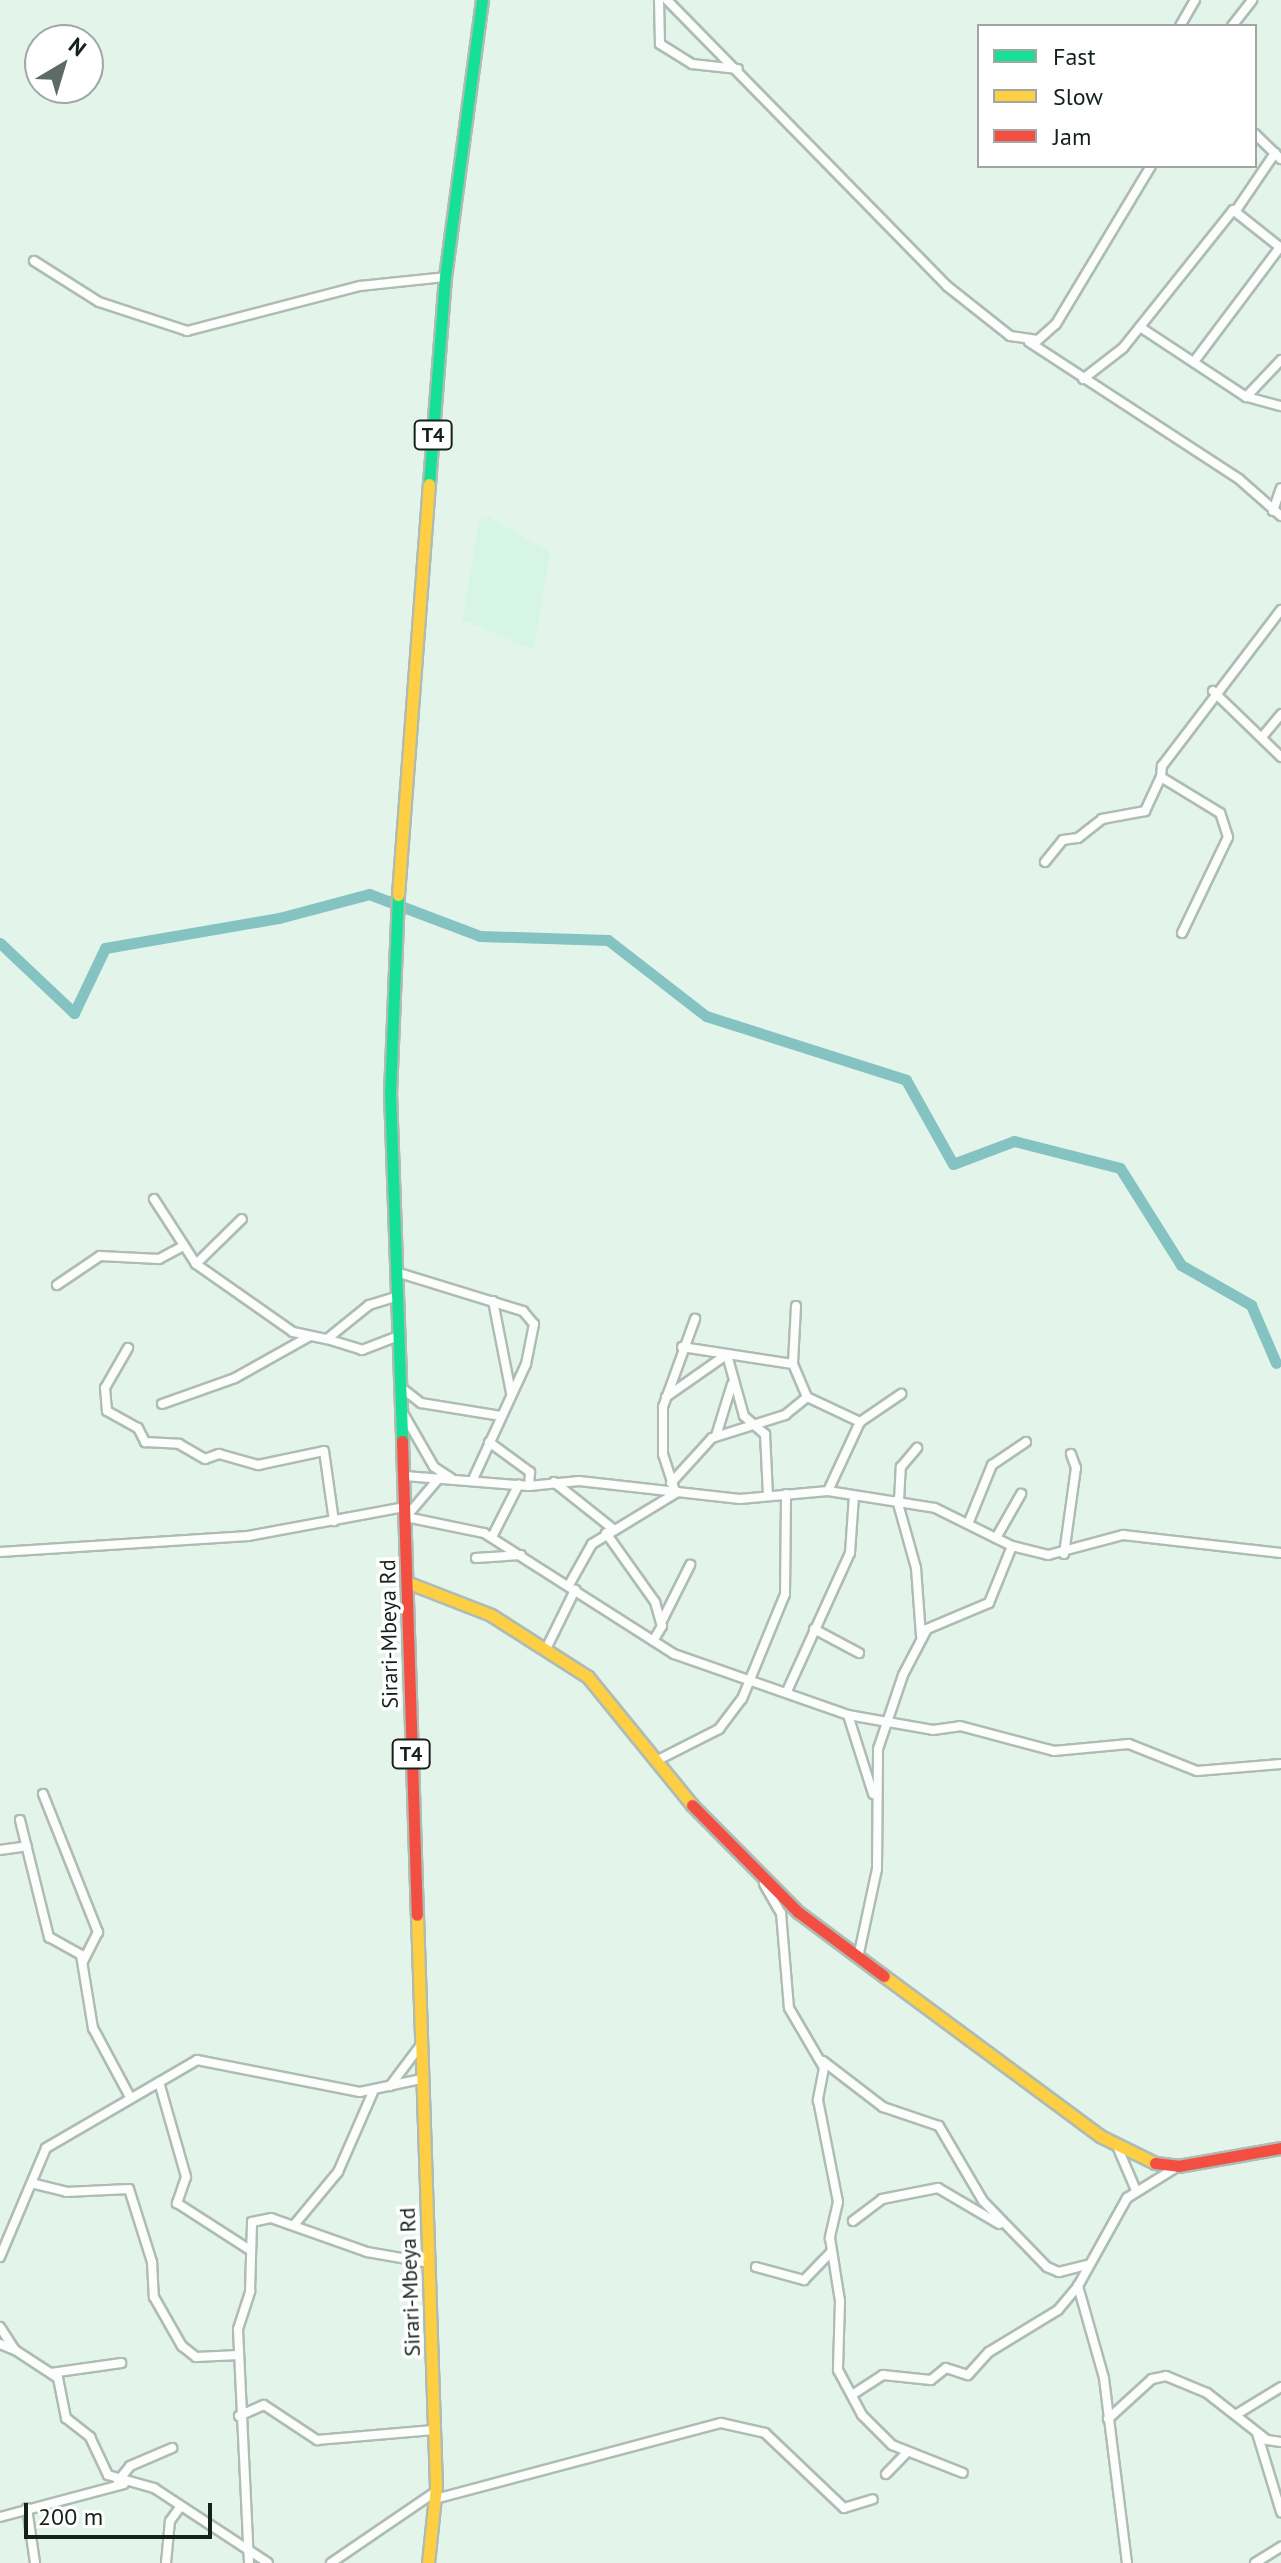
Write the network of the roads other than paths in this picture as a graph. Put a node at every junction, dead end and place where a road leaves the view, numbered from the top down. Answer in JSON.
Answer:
{"nodes":[{"id":1,"x":482,"y":0,"type":"edge"},
{"id":2,"x":659,"y":0,"type":"edge"},
{"id":3,"x":667,"y":0,"type":"edge"},
{"id":4,"x":1195,"y":0,"type":"edge"},
{"id":5,"x":1252,"y":0,"type":"edge"},
{"id":6,"x":1181,"y":24,"type":"edge"},
{"id":7,"x":1234,"y":24,"type":"edge"},
{"id":8,"x":738,"y":69,"type":"junction"},
{"id":9,"x":1257,"y":136,"type":"edge"},
{"id":10,"x":1278,"y":156,"type":"edge"},
{"id":11,"x":1150,"y":168,"type":"edge"},
{"id":12,"x":1237,"y":209,"type":"junction"},
{"id":13,"x":1280,"y":247,"type":"edge"},
{"id":14,"x":34,"y":261,"type":"dead end"},
{"id":15,"x":445,"y":277,"type":"junction"},
{"id":16,"x":1140,"y":327,"type":"junction"},
{"id":17,"x":1028,"y":342,"type":"junction"},
{"id":18,"x":1196,"y":359,"type":"junction"},
{"id":19,"x":1281,"y":360,"type":"edge"},
{"id":20,"x":1083,"y":379,"type":"junction"},
{"id":21,"x":1246,"y":397,"type":"junction"},
{"id":22,"x":1281,"y":406,"type":"edge"},
{"id":23,"x":1281,"y":488,"type":"edge"},
{"id":24,"x":1277,"y":513,"type":"edge"},
{"id":25,"x":1281,"y":610,"type":"edge"},
{"id":26,"x":1213,"y":691,"type":"junction"},
{"id":27,"x":1281,"y":714,"type":"edge"},
{"id":28,"x":1262,"y":737,"type":"junction"},
{"id":29,"x":1281,"y":757,"type":"edge"},
{"id":30,"x":1161,"y":777,"type":"junction"},
{"id":31,"x":1045,"y":862,"type":"dead end"},
{"id":32,"x":1182,"y":933,"type":"dead end"},
{"id":33,"x":154,"y":1199,"type":"dead end"},
{"id":34,"x":242,"y":1219,"type":"dead end"},
{"id":35,"x":182,"y":1247,"type":"junction"},
{"id":36,"x":196,"y":1264,"type":"junction"},
{"id":37,"x":396,"y":1272,"type":"junction"},
{"id":38,"x":57,"y":1285,"type":"dead end"},
{"id":39,"x":399,"y":1296,"type":"junction"},
{"id":40,"x":493,"y":1301,"type":"junction"},
{"id":41,"x":796,"y":1306,"type":"dead end"},
{"id":42,"x":695,"y":1319,"type":"dead end"},
{"id":43,"x":400,"y":1335,"type":"junction"},
{"id":44,"x":308,"y":1337,"type":"junction"},
{"id":45,"x":327,"y":1339,"type":"junction"},
{"id":46,"x":682,"y":1347,"type":"junction"},
{"id":47,"x":128,"y":1348,"type":"dead end"},
{"id":48,"x":727,"y":1355,"type":"junction"},
{"id":49,"x":793,"y":1364,"type":"junction"},
{"id":50,"x":732,"y":1384,"type":"junction"},
{"id":51,"x":403,"y":1389,"type":"junction"},
{"id":52,"x":511,"y":1393,"type":"junction"},
{"id":53,"x":901,"y":1394,"type":"dead end"},
{"id":54,"x":665,"y":1397,"type":"junction"},
{"id":55,"x":807,"y":1397,"type":"junction"},
{"id":56,"x":162,"y":1404,"type":"dead end"},
{"id":57,"x":403,"y":1413,"type":"junction"},
{"id":58,"x":501,"y":1416,"type":"junction"},
{"id":59,"x":860,"y":1422,"type":"junction"},
{"id":60,"x":759,"y":1423,"type":"junction"},
{"id":61,"x":716,"y":1436,"type":"junction"},
{"id":62,"x":489,"y":1442,"type":"junction"},
{"id":63,"x":1026,"y":1442,"type":"dead end"},
{"id":64,"x":917,"y":1448,"type":"dead end"},
{"id":65,"x":1071,"y":1454,"type":"dead end"},
{"id":66,"x":405,"y":1476,"type":"junction"},
{"id":67,"x":439,"y":1478,"type":"junction"},
{"id":68,"x":451,"y":1479,"type":"junction"},
{"id":69,"x":473,"y":1479,"type":"junction"},
{"id":70,"x":554,"y":1482,"type":"junction"},
{"id":71,"x":519,"y":1484,"type":"junction"},
{"id":72,"x":529,"y":1486,"type":"junction"},
{"id":73,"x":675,"y":1489,"type":"junction"},
{"id":74,"x":828,"y":1491,"type":"junction"},
{"id":75,"x":786,"y":1494,"type":"junction"},
{"id":76,"x":1021,"y":1494,"type":"dead end"},
{"id":77,"x":768,"y":1496,"type":"junction"},
{"id":78,"x":854,"y":1496,"type":"junction"},
{"id":79,"x":898,"y":1500,"type":"junction"},
{"id":80,"x":406,"y":1512,"type":"junction"},
{"id":81,"x":334,"y":1521,"type":"junction"},
{"id":82,"x":968,"y":1524,"type":"junction"},
{"id":83,"x":610,"y":1531,"type":"junction"},
{"id":84,"x":492,"y":1537,"type":"junction"},
{"id":85,"x":996,"y":1538,"type":"junction"},
{"id":86,"x":1012,"y":1546,"type":"junction"},
{"id":87,"x":0,"y":1552,"type":"edge"},
{"id":88,"x":1281,"y":1553,"type":"edge"},
{"id":89,"x":1064,"y":1554,"type":"junction"},
{"id":90,"x":521,"y":1555,"type":"junction"},
{"id":91,"x":476,"y":1558,"type":"dead end"},
{"id":92,"x":690,"y":1565,"type":"dead end"},
{"id":93,"x":409,"y":1583,"type":"junction"},
{"id":94,"x":572,"y":1587,"type":"junction"},
{"id":95,"x":675,"y":1591,"type":"junction"},
{"id":96,"x":655,"y":1602,"type":"junction"},
{"id":97,"x":661,"y":1621,"type":"junction"},
{"id":98,"x":814,"y":1629,"type":"junction"},
{"id":99,"x":921,"y":1636,"type":"junction"},
{"id":100,"x":653,"y":1641,"type":"junction"},
{"id":101,"x":547,"y":1647,"type":"junction"},
{"id":102,"x":859,"y":1653,"type":"dead end"},
{"id":103,"x":748,"y":1679,"type":"junction"},
{"id":104,"x":788,"y":1689,"type":"junction"},
{"id":105,"x":848,"y":1715,"type":"junction"},
{"id":106,"x":886,"y":1722,"type":"junction"},
{"id":107,"x":656,"y":1761,"type":"junction"},
{"id":108,"x":1281,"y":1764,"type":"edge"},
{"id":109,"x":43,"y":1794,"type":"dead end"},
{"id":110,"x":873,"y":1794,"type":"junction"},
{"id":111,"x":20,"y":1820,"type":"dead end"},
{"id":112,"x":27,"y":1846,"type":"junction"},
{"id":113,"x":0,"y":1850,"type":"edge"},
{"id":114,"x":758,"y":1873,"type":"junction"},
{"id":115,"x":859,"y":1953,"type":"junction"},
{"id":116,"x":82,"y":1964,"type":"junction"},
{"id":117,"x":421,"y":2045,"type":"junction"},
{"id":118,"x":821,"y":2060,"type":"junction"},
{"id":119,"x":421,"y":2079,"type":"junction"},
{"id":120,"x":159,"y":2082,"type":"junction"},
{"id":121,"x":389,"y":2086,"type":"junction"},
{"id":122,"x":373,"y":2092,"type":"junction"},
{"id":123,"x":130,"y":2097,"type":"junction"},
{"id":124,"x":1117,"y":2146,"type":"junction"},
{"id":125,"x":1281,"y":2148,"type":"edge"},
{"id":126,"x":1178,"y":2166,"type":"junction"},
{"id":127,"x":35,"y":2184,"type":"junction"},
{"id":128,"x":1135,"y":2188,"type":"junction"},
{"id":129,"x":853,"y":2221,"type":"dead end"},
{"id":130,"x":294,"y":2225,"type":"junction"},
{"id":131,"x":1004,"y":2226,"type":"junction"},
{"id":132,"x":250,"y":2250,"type":"junction"},
{"id":133,"x":831,"y":2252,"type":"junction"},
{"id":134,"x":0,"y":2257,"type":"edge"},
{"id":135,"x":1091,"y":2262,"type":"junction"},
{"id":136,"x":430,"y":2263,"type":"junction"},
{"id":137,"x":756,"y":2267,"type":"dead end"},
{"id":138,"x":1078,"y":2286,"type":"junction"},
{"id":139,"x":0,"y":2327,"type":"edge"},
{"id":140,"x":0,"y":2344,"type":"edge"},
{"id":141,"x":15,"y":2350,"type":"junction"},
{"id":142,"x":239,"y":2355,"type":"junction"},
{"id":143,"x":121,"y":2363,"type":"dead end"},
{"id":144,"x":51,"y":2373,"type":"junction"},
{"id":145,"x":1281,"y":2387,"type":"edge"},
{"id":146,"x":852,"y":2395,"type":"junction"},
{"id":147,"x":1237,"y":2414,"type":"junction"},
{"id":148,"x":238,"y":2417,"type":"junction"},
{"id":149,"x":1108,"y":2419,"type":"junction"},
{"id":150,"x":434,"y":2430,"type":"junction"},
{"id":151,"x":1257,"y":2432,"type":"junction"},
{"id":152,"x":1281,"y":2442,"type":"edge"},
{"id":153,"x":172,"y":2448,"type":"dead end"},
{"id":154,"x":908,"y":2452,"type":"junction"},
{"id":155,"x":963,"y":2473,"type":"dead end"},
{"id":156,"x":886,"y":2474,"type":"dead end"},
{"id":157,"x":122,"y":2482,"type":"junction"},
{"id":158,"x":435,"y":2496,"type":"junction"},
{"id":159,"x":873,"y":2499,"type":"dead end"},
{"id":160,"x":180,"y":2507,"type":"junction"},
{"id":161,"x":27,"y":2508,"type":"junction"},
{"id":162,"x":1281,"y":2512,"type":"edge"},
{"id":163,"x":0,"y":2517,"type":"edge"},
{"id":164,"x":248,"y":2547,"type":"junction"},
{"id":165,"x":1281,"y":2547,"type":"edge"},
{"id":166,"x":35,"y":2563,"type":"edge"},
{"id":167,"x":166,"y":2563,"type":"edge"},
{"id":168,"x":249,"y":2563,"type":"edge"},
{"id":169,"x":268,"y":2563,"type":"edge"},
{"id":170,"x":331,"y":2563,"type":"edge"},
{"id":171,"x":428,"y":2563,"type":"edge"},
{"id":172,"x":1127,"y":2563,"type":"edge"},
{"id":173,"x":1255,"y":2563,"type":"edge"}],
"edges":[{"from":1,"to":15,"type":"main road","number":"T4"},
{"from":2,"to":8,"type":"street"},
{"from":3,"to":8,"type":"street"},
{"from":4,"to":6,"type":"street"},
{"from":5,"to":7,"type":"street"},
{"from":8,"to":17,"type":"street"},
{"from":9,"to":10,"type":"street"},
{"from":10,"to":12,"type":"street"},
{"from":11,"to":17,"type":"street"},
{"from":12,"to":13,"type":"street"},
{"from":12,"to":16,"type":"street"},
{"from":13,"to":18,"type":"street"},
{"from":14,"to":15,"type":"street"},
{"from":15,"to":37,"type":"main road","name":"Sirari-Mbeya Rd","number":"T4"},
{"from":16,"to":18,"type":"street"},
{"from":16,"to":20,"type":"street"},
{"from":17,"to":20,"type":"street"},
{"from":18,"to":21,"type":"street"},
{"from":19,"to":21,"type":"street"},
{"from":20,"to":24,"type":"street"},
{"from":21,"to":22,"type":"street"},
{"from":23,"to":24,"type":"street"},
{"from":25,"to":26,"type":"street"},
{"from":26,"to":28,"type":"street"},
{"from":26,"to":30,"type":"street"},
{"from":27,"to":28,"type":"street"},
{"from":28,"to":29,"type":"street"},
{"from":30,"to":31,"type":"street"},
{"from":30,"to":32,"type":"street"},
{"from":33,"to":35,"type":"street"},
{"from":34,"to":36,"type":"street"},
{"from":35,"to":36,"type":"street"},
{"from":35,"to":38,"type":"street"},
{"from":36,"to":44,"type":"street"},
{"from":37,"to":39,"type":"main road","name":"Sirari-Mbeya Rd","number":"T4"},
{"from":37,"to":40,"type":"street"},
{"from":39,"to":43,"type":"main road","name":"Sirari-Mbeya Rd","number":"T4"},
{"from":39,"to":45,"type":"street"},
{"from":40,"to":52,"type":"street"},
{"from":40,"to":52,"type":"street"},
{"from":41,"to":49,"type":"street"},
{"from":42,"to":46,"type":"street"},
{"from":43,"to":45,"type":"street"},
{"from":43,"to":51,"type":"main road","name":"Sirari-Mbeya Rd","number":"T4"},
{"from":44,"to":45,"type":"street"},
{"from":44,"to":56,"type":"street"},
{"from":46,"to":48,"type":"street"},
{"from":46,"to":54,"type":"street"},
{"from":47,"to":81,"type":"street"},
{"from":48,"to":49,"type":"street"},
{"from":48,"to":50,"type":"street"},
{"from":48,"to":54,"type":"street"},
{"from":49,"to":55,"type":"street"},
{"from":50,"to":60,"type":"street"},
{"from":50,"to":61,"type":"street"},
{"from":51,"to":57,"type":"main road","name":"Sirari-Mbeya Rd","number":"T4"},
{"from":51,"to":58,"type":"street"},
{"from":52,"to":58,"type":"street"},
{"from":53,"to":59,"type":"street"},
{"from":54,"to":73,"type":"street"},
{"from":55,"to":59,"type":"street"},
{"from":55,"to":60,"type":"street"},
{"from":57,"to":66,"type":"main road","name":"Sirari-Mbeya Rd","number":"T4"},
{"from":57,"to":68,"type":"street"},
{"from":58,"to":62,"type":"street"},
{"from":59,"to":74,"type":"street"},
{"from":60,"to":61,"type":"street"},
{"from":60,"to":77,"type":"street"},
{"from":61,"to":73,"type":"street"},
{"from":62,"to":69,"type":"street"},
{"from":62,"to":72,"type":"street"},
{"from":63,"to":82,"type":"street"},
{"from":64,"to":79,"type":"street"},
{"from":65,"to":89,"type":"street"},
{"from":66,"to":67,"type":"street"},
{"from":66,"to":80,"type":"main road","name":"Sirari-Mbeya Rd","number":"T4"},
{"from":67,"to":68,"type":"street"},
{"from":67,"to":80,"type":"street"},
{"from":68,"to":69,"type":"street"},
{"from":69,"to":71,"type":"street"},
{"from":70,"to":72,"type":"street"},
{"from":70,"to":73,"type":"street"},
{"from":70,"to":83,"type":"street"},
{"from":71,"to":72,"type":"street"},
{"from":71,"to":84,"type":"street"},
{"from":73,"to":77,"type":"street"},
{"from":73,"to":83,"type":"street"},
{"from":74,"to":75,"type":"street"},
{"from":74,"to":78,"type":"street"},
{"from":75,"to":77,"type":"street"},
{"from":75,"to":103,"type":"street"},
{"from":76,"to":85,"type":"street"},
{"from":78,"to":79,"type":"street"},
{"from":78,"to":98,"type":"street"},
{"from":79,"to":82,"type":"street"},
{"from":79,"to":99,"type":"street"},
{"from":80,"to":81,"type":"street"},
{"from":80,"to":84,"type":"street"},
{"from":80,"to":93,"type":"main road","name":"Sirari-Mbeya Rd","number":"T4"},
{"from":81,"to":87,"type":"street"},
{"from":82,"to":85,"type":"street"},
{"from":83,"to":94,"type":"street"},
{"from":83,"to":96,"type":"street"},
{"from":84,"to":90,"type":"street"},
{"from":85,"to":86,"type":"street"},
{"from":86,"to":89,"type":"street"},
{"from":86,"to":99,"type":"street"},
{"from":88,"to":89,"type":"street"},
{"from":90,"to":91,"type":"street"},
{"from":90,"to":94,"type":"street"},
{"from":92,"to":95,"type":"street"},
{"from":93,"to":101,"type":"main road"},
{"from":93,"to":117,"type":"main road","name":"Sirari-Mbeya Rd","number":"T4"},
{"from":94,"to":100,"type":"street"},
{"from":94,"to":101,"type":"street"},
{"from":95,"to":96,"type":"street"},
{"from":95,"to":97,"type":"street"},
{"from":96,"to":97,"type":"street"},
{"from":97,"to":100,"type":"street"},
{"from":98,"to":102,"type":"street"},
{"from":98,"to":104,"type":"street"},
{"from":99,"to":106,"type":"street"},
{"from":100,"to":103,"type":"street"},
{"from":101,"to":107,"type":"main road"},
{"from":103,"to":104,"type":"street"},
{"from":103,"to":107,"type":"street"},
{"from":104,"to":105,"type":"street"},
{"from":105,"to":106,"type":"street"},
{"from":105,"to":110,"type":"street"},
{"from":106,"to":108,"type":"street"},
{"from":106,"to":110,"type":"street"},
{"from":107,"to":114,"type":"main road"},
{"from":109,"to":116,"type":"street"},
{"from":110,"to":115,"type":"street"},
{"from":111,"to":112,"type":"street"},
{"from":112,"to":113,"type":"street"},
{"from":112,"to":116,"type":"street"},
{"from":114,"to":115,"type":"main road"},
{"from":114,"to":118,"type":"street"},
{"from":115,"to":124,"type":"main road"},
{"from":116,"to":123,"type":"street"},
{"from":117,"to":119,"type":"main road","name":"Sirari-Mbeya Rd","number":"T4"},
{"from":117,"to":121,"type":"street"},
{"from":118,"to":131,"type":"street"},
{"from":118,"to":133,"type":"street"},
{"from":119,"to":121,"type":"street"},
{"from":119,"to":136,"type":"main road","name":"Sirari-Mbeya Rd","number":"T4"},
{"from":120,"to":122,"type":"street"},
{"from":120,"to":123,"type":"street"},
{"from":120,"to":132,"type":"street"},
{"from":121,"to":122,"type":"street"},
{"from":122,"to":130,"type":"street"},
{"from":123,"to":127,"type":"street"},
{"from":124,"to":126,"type":"main road"},
{"from":124,"to":128,"type":"street"},
{"from":125,"to":126,"type":"main road"},
{"from":126,"to":128,"type":"street"},
{"from":127,"to":134,"type":"street"},
{"from":127,"to":142,"type":"street"},
{"from":128,"to":135,"type":"street"},
{"from":129,"to":131,"type":"street"},
{"from":130,"to":132,"type":"street"},
{"from":130,"to":136,"type":"street"},
{"from":131,"to":135,"type":"street"},
{"from":132,"to":142,"type":"street"},
{"from":133,"to":137,"type":"street"},
{"from":133,"to":146,"type":"street"},
{"from":135,"to":138,"type":"street"},
{"from":136,"to":150,"type":"main road","name":"Sirari-Mbeya Rd","number":"T4"},
{"from":138,"to":146,"type":"street"},
{"from":138,"to":149,"type":"street"},
{"from":139,"to":141,"type":"street"},
{"from":140,"to":141,"type":"street"},
{"from":141,"to":144,"type":"street"},
{"from":142,"to":148,"type":"street"},
{"from":143,"to":144,"type":"street"},
{"from":144,"to":157,"type":"street"},
{"from":145,"to":147,"type":"street"},
{"from":146,"to":154,"type":"street"},
{"from":147,"to":149,"type":"street"},
{"from":147,"to":151,"type":"street"},
{"from":148,"to":150,"type":"street"},
{"from":148,"to":164,"type":"street"},
{"from":149,"to":172,"type":"street"},
{"from":150,"to":158,"type":"main road","name":"Sirari-Mbeya Rd","number":"T4"},
{"from":151,"to":152,"type":"street"},
{"from":151,"to":162,"type":"street"},
{"from":153,"to":157,"type":"street"},
{"from":154,"to":155,"type":"street"},
{"from":154,"to":156,"type":"street"},
{"from":157,"to":160,"type":"street"},
{"from":157,"to":161,"type":"street"},
{"from":158,"to":159,"type":"street"},
{"from":158,"to":170,"type":"street"},
{"from":158,"to":171,"type":"main road","name":"Sirari-Mbeya Rd","number":"T4"},
{"from":160,"to":164,"type":"street"},
{"from":160,"to":167,"type":"street"},
{"from":161,"to":163,"type":"street"},
{"from":161,"to":166,"type":"street"},
{"from":164,"to":168,"type":"street"},
{"from":164,"to":169,"type":"street"},
{"from":165,"to":173,"type":"street"}]}
